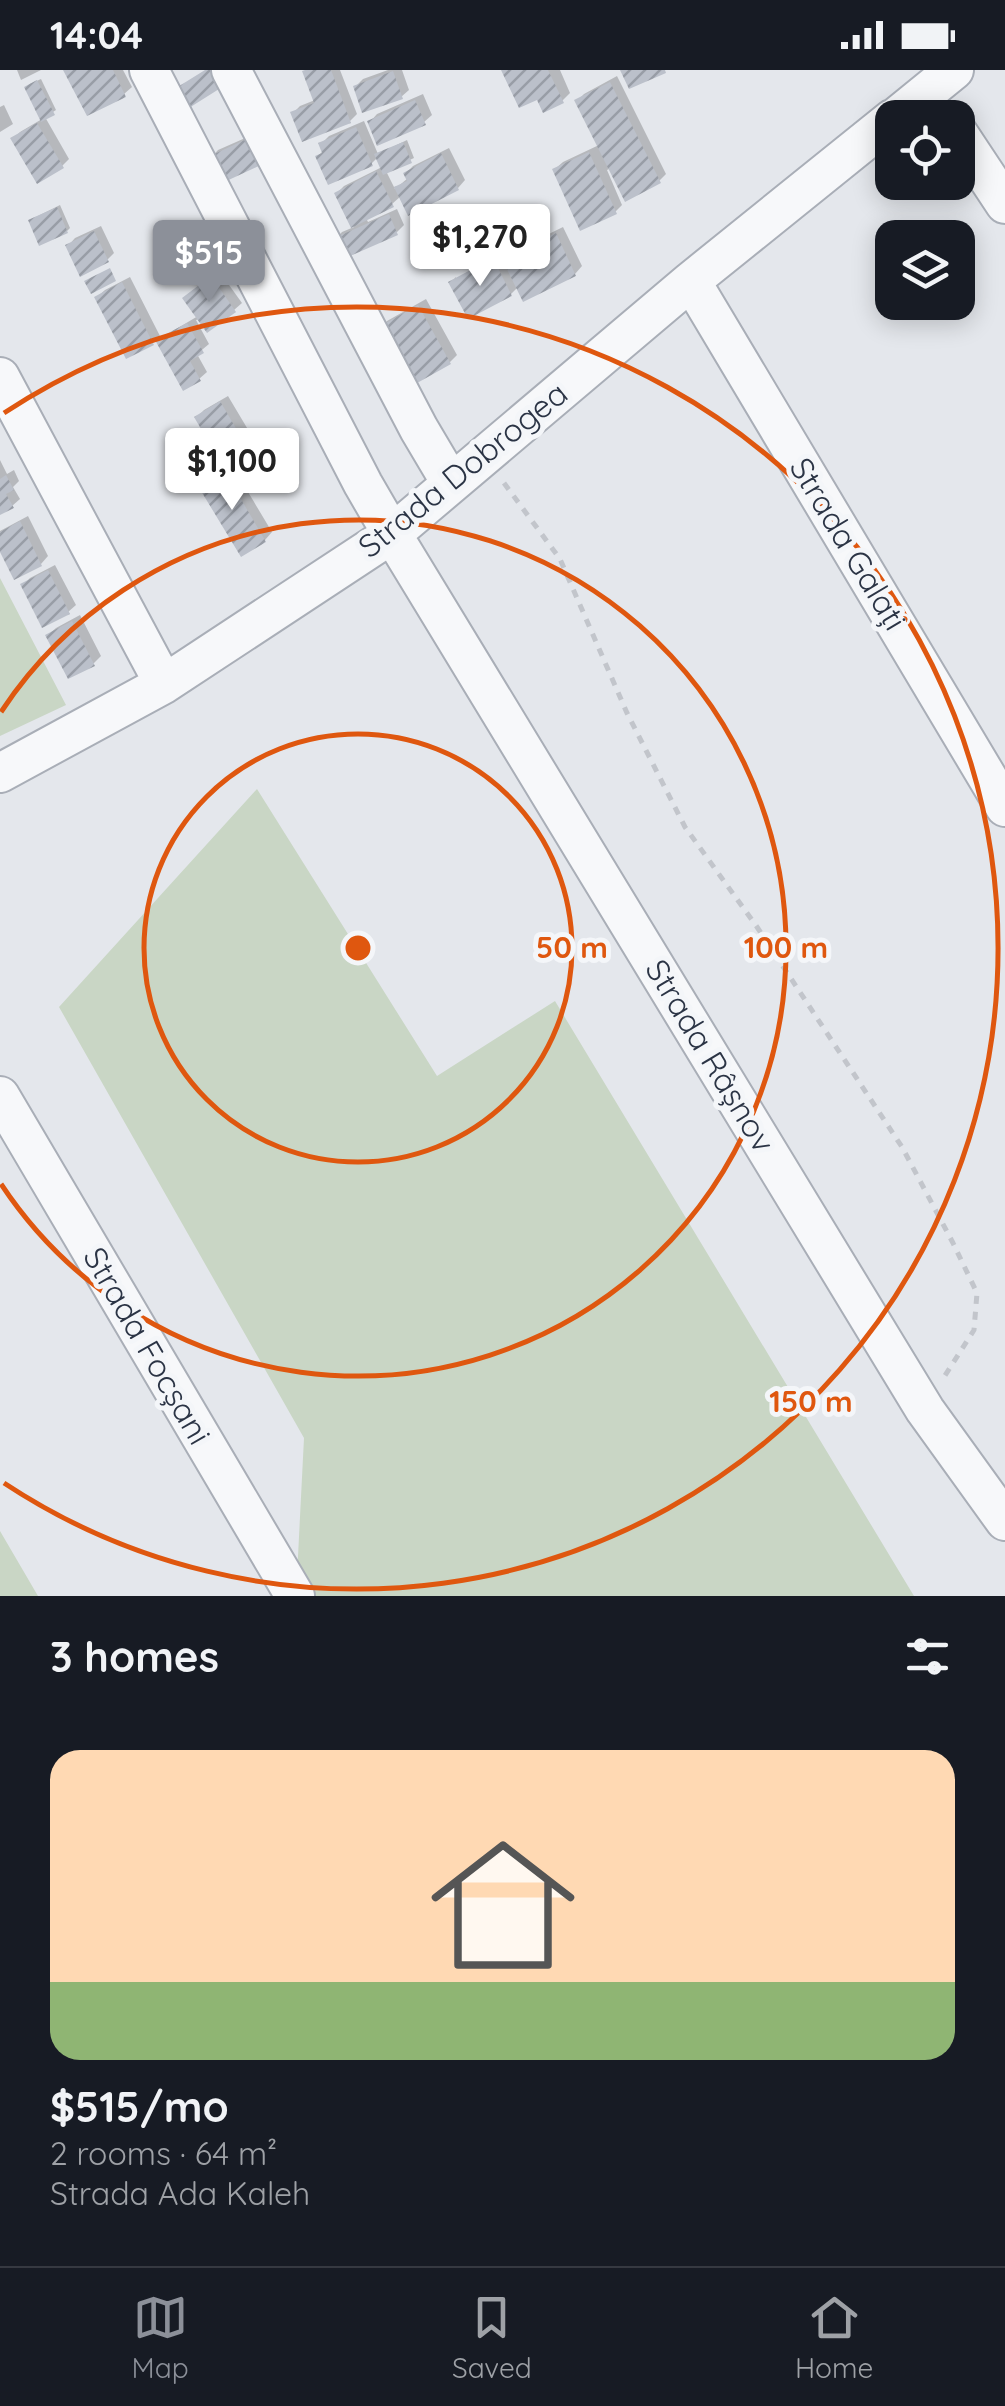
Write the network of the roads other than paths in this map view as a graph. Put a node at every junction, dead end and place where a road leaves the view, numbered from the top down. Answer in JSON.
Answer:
{"nodes":[{"id":1,"x":149,"y":70,"type":"edge"},
{"id":2,"x":231,"y":70,"type":"edge"},
{"id":3,"x":875,"y":133,"type":"edge"},
{"id":4,"x":975,"y":159,"type":"edge"},
{"id":5,"x":1005,"y":204,"type":"edge"},
{"id":6,"x":691,"y":281,"type":"junction"},
{"id":7,"x":0,"y":377,"type":"edge"},
{"id":8,"x":452,"y":483,"type":"junction"},
{"id":9,"x":392,"y":534,"type":"junction"},
{"id":10,"x":164,"y":684,"type":"junction"},
{"id":11,"x":0,"y":772,"type":"edge"},
{"id":12,"x":1005,"y":807,"type":"edge"},
{"id":13,"x":0,"y":1096,"type":"edge"},
{"id":14,"x":1005,"y":1521,"type":"edge"},
{"id":15,"x":295,"y":1596,"type":"edge"}],
"edges":[{"from":1,"to":9,"type":"street","name":"Strada Râșnov"},
{"from":2,"to":8,"type":"street"},
{"from":3,"to":6,"type":"street","name":"Strada Dobrogea"},
{"from":4,"to":5,"type":"street"},
{"from":6,"to":8,"type":"street","name":"Strada Dobrogea"},
{"from":6,"to":12,"type":"street","name":"Strada Galați"},
{"from":7,"to":10,"type":"street"},
{"from":8,"to":9,"type":"street","name":"Strada Dobrogea"},
{"from":9,"to":10,"type":"street","name":"Strada Dobrogea"},
{"from":9,"to":14,"type":"street","name":"Strada Râșnov"},
{"from":10,"to":11,"type":"street","name":"Strada Dobrogea"},
{"from":13,"to":15,"type":"street","name":"Strada Focșani"}]}
